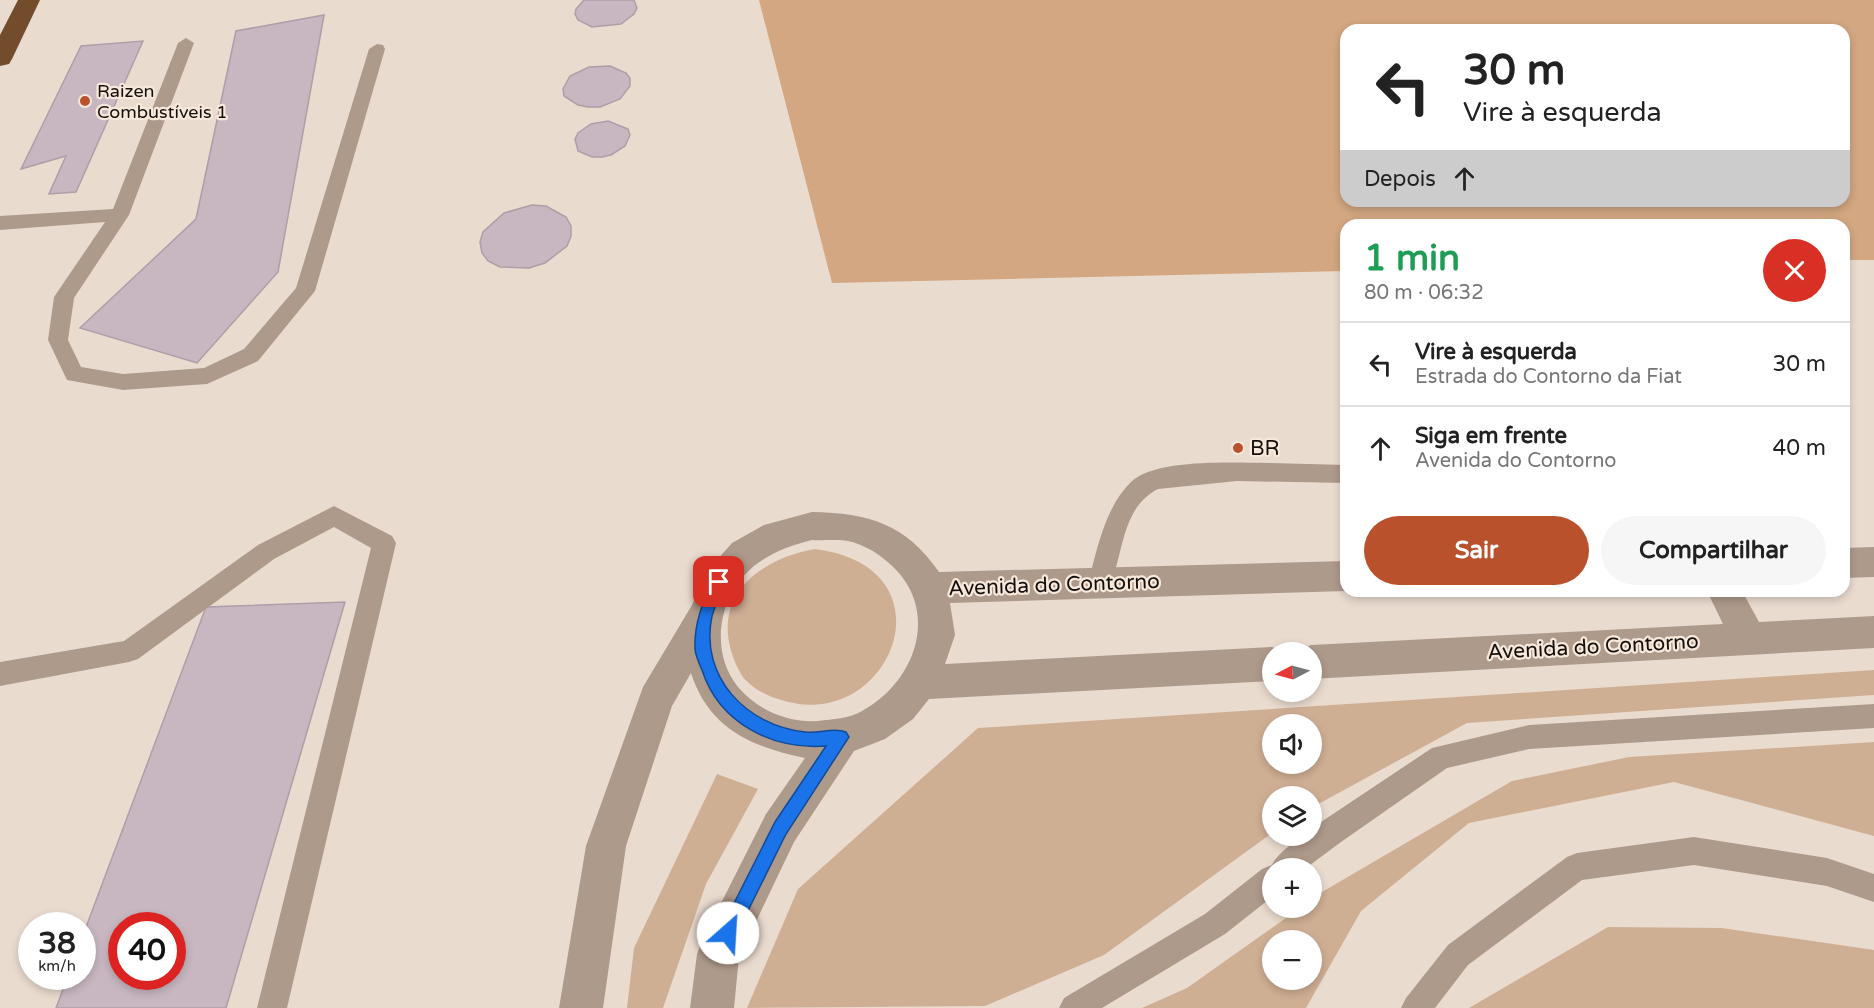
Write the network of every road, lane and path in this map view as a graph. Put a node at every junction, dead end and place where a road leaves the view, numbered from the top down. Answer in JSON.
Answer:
{"nodes":[{"id":1,"x":28,"y":0,"type":"edge"},
{"id":2,"x":186,"y":43,"type":"dead end"},
{"id":3,"x":377,"y":49,"type":"dead end"},
{"id":4,"x":0,"y":59,"type":"edge"},
{"id":5,"x":120,"y":215,"type":"junction"},
{"id":6,"x":0,"y":223,"type":"edge"},
{"id":7,"x":1340,"y":474,"type":"edge"},
{"id":8,"x":1850,"y":562,"type":"edge"},
{"id":9,"x":1874,"y":562,"type":"edge"},
{"id":10,"x":1340,"y":576,"type":"edge"},
{"id":11,"x":1100,"y":584,"type":"junction"},
{"id":12,"x":930,"y":588,"type":"junction"},
{"id":13,"x":1727,"y":597,"type":"edge"},
{"id":14,"x":705,"y":615,"type":"junction"},
{"id":15,"x":1874,"y":632,"type":"edge"},
{"id":16,"x":1750,"y":639,"type":"junction"},
{"id":17,"x":1322,"y":661,"type":"edge"},
{"id":18,"x":1262,"y":665,"type":"edge"},
{"id":19,"x":0,"y":674,"type":"edge"},
{"id":20,"x":920,"y":682,"type":"junction"},
{"id":21,"x":1874,"y":716,"type":"edge"},
{"id":22,"x":841,"y":737,"type":"junction"},
{"id":23,"x":1298,"y":858,"type":"edge"},
{"id":24,"x":1262,"y":887,"type":"edge"},
{"id":25,"x":1874,"y":888,"type":"edge"},
{"id":26,"x":272,"y":1008,"type":"edge"},
{"id":27,"x":581,"y":1008,"type":"edge"},
{"id":28,"x":712,"y":1008,"type":"edge"},
{"id":29,"x":1074,"y":1008,"type":"edge"},
{"id":30,"x":1416,"y":1008,"type":"edge"}],
"edges":[{"from":1,"to":4,"type":"highway"},
{"from":2,"to":5,"type":"lane"},
{"from":3,"to":5,"type":"lane"},
{"from":5,"to":6,"type":"lane"},
{"from":7,"to":11,"type":"lane"},
{"from":8,"to":9,"type":"street"},
{"from":10,"to":11,"type":"street","name":"Avenida do Contorno"},
{"from":11,"to":12,"type":"street","name":"Avenida do Contorno"},
{"from":12,"to":14,"type":"street","name":"Avenida do Contorno"},
{"from":12,"to":20,"type":"street"},
{"from":13,"to":16,"type":"street"},
{"from":14,"to":22,"type":"street"},
{"from":14,"to":27,"type":"street","name":"Avenida do Contorno"},
{"from":15,"to":16,"type":"street","name":"Avenida do Contorno"},
{"from":16,"to":17,"type":"street","name":"Avenida do Contorno"},
{"from":18,"to":20,"type":"street"},
{"from":19,"to":26,"type":"lane"},
{"from":20,"to":22,"type":"street"},
{"from":21,"to":23,"type":"lane"},
{"from":22,"to":28,"type":"street"},
{"from":24,"to":29,"type":"lane"},
{"from":25,"to":30,"type":"lane"}]}
